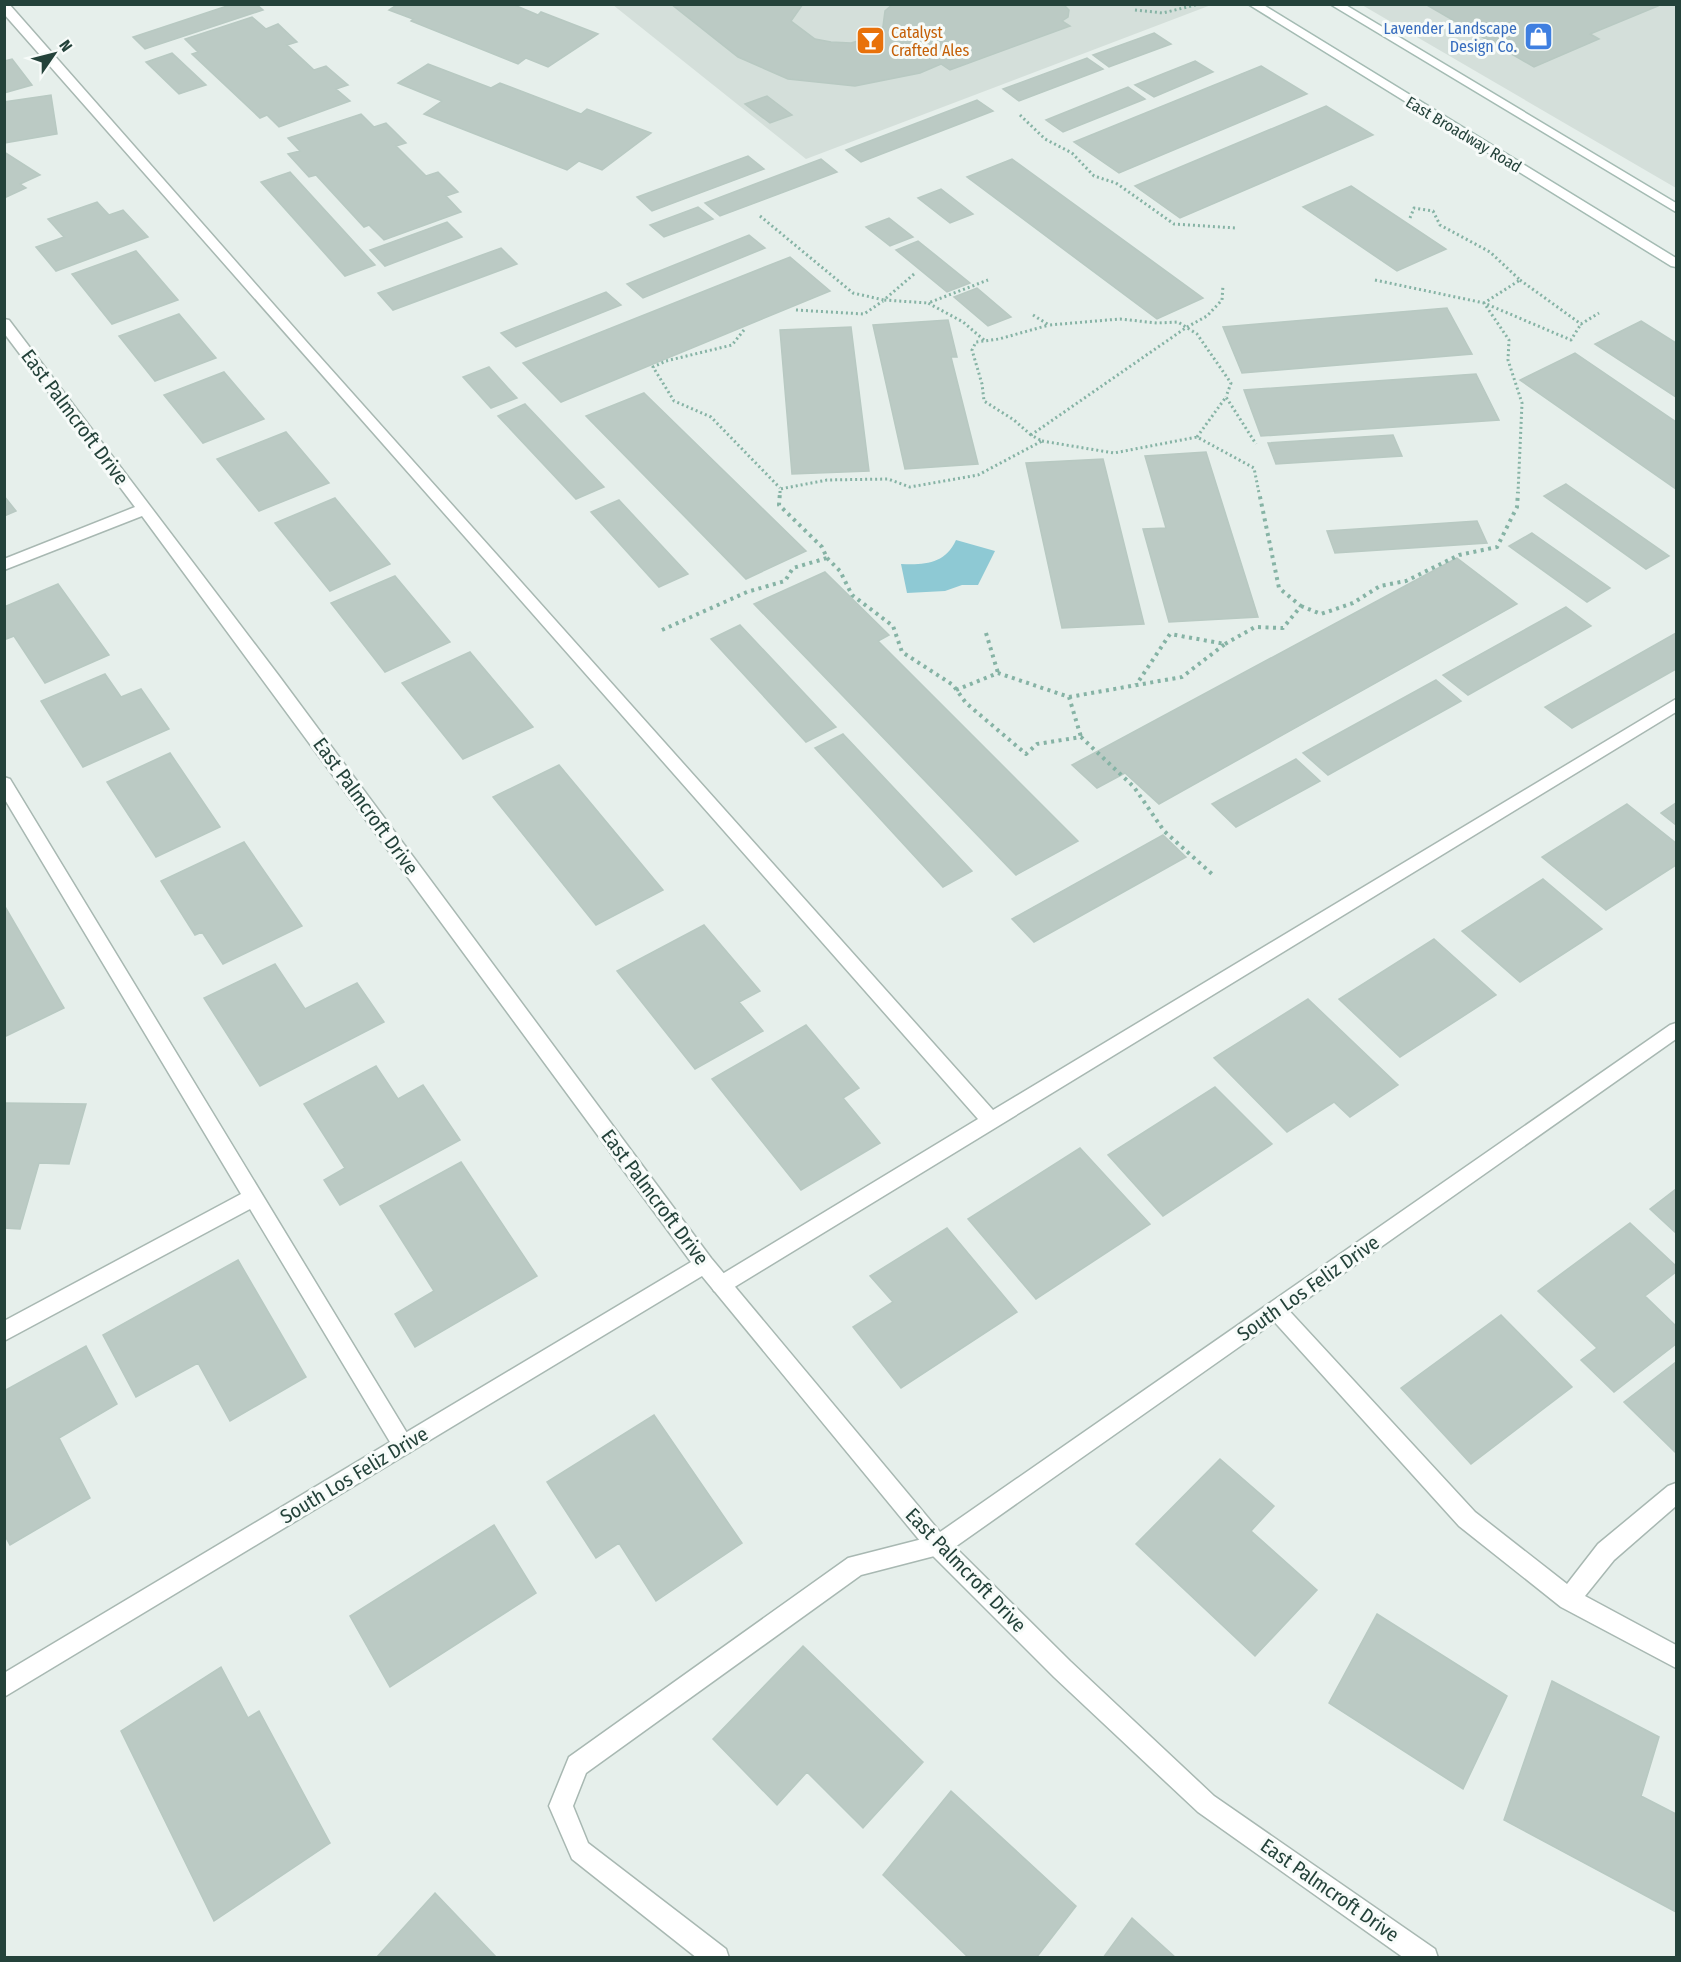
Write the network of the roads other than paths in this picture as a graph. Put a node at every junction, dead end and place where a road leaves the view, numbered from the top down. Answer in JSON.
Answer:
{"nodes":[{"id":1,"x":1253,"y":4,"type":"edge"},
{"id":2,"x":1283,"y":4,"type":"edge"},
{"id":3,"x":1335,"y":4,"type":"edge"},
{"id":4,"x":4,"y":6,"type":"edge"},
{"id":5,"x":1271,"y":16,"type":"junction"},
{"id":6,"x":1677,"y":208,"type":"edge"},
{"id":7,"x":1677,"y":263,"type":"edge"},
{"id":8,"x":4,"y":323,"type":"edge"},
{"id":9,"x":144,"y":509,"type":"junction"},
{"id":10,"x":4,"y":565,"type":"edge"},
{"id":11,"x":1677,"y":705,"type":"edge"},
{"id":12,"x":4,"y":783,"type":"edge"},
{"id":13,"x":1677,"y":1030,"type":"edge"},
{"id":14,"x":991,"y":1121,"type":"junction"},
{"id":15,"x":254,"y":1197,"type":"junction"},
{"id":16,"x":704,"y":1264,"type":"junction"},
{"id":17,"x":721,"y":1285,"type":"junction"},
{"id":18,"x":1276,"y":1310,"type":"junction"},
{"id":19,"x":4,"y":1332,"type":"edge"},
{"id":20,"x":403,"y":1445,"type":"junction"},
{"id":21,"x":1677,"y":1492,"type":"edge"},
{"id":22,"x":939,"y":1546,"type":"junction"},
{"id":23,"x":1569,"y":1599,"type":"junction"},
{"id":24,"x":1677,"y":1657,"type":"edge"},
{"id":25,"x":4,"y":1686,"type":"edge"},
{"id":26,"x":717,"y":1958,"type":"edge"},
{"id":27,"x":1426,"y":1958,"type":"edge"}],
"edges":[{"from":1,"to":5,"type":"street","name":"East Broadway Road"},
{"from":2,"to":5,"type":"street"},
{"from":3,"to":6,"type":"street"},
{"from":4,"to":14,"type":"street"},
{"from":5,"to":7,"type":"street","name":"East Broadway Road"},
{"from":8,"to":9,"type":"street","name":"East Palmcroft Drive"},
{"from":9,"to":10,"type":"street"},
{"from":9,"to":16,"type":"street","name":"East Palmcroft Drive"},
{"from":11,"to":14,"type":"street"},
{"from":12,"to":15,"type":"street"},
{"from":13,"to":18,"type":"street","name":"South Los Feliz Drive"},
{"from":14,"to":17,"type":"street"},
{"from":15,"to":19,"type":"street"},
{"from":15,"to":20,"type":"street"},
{"from":16,"to":17,"type":"street","name":"East Palmcroft Drive"},
{"from":16,"to":20,"type":"street","name":"South Los Feliz Drive"},
{"from":17,"to":22,"type":"street","name":"East Palmcroft Drive"},
{"from":18,"to":22,"type":"street","name":"South Los Feliz Drive"},
{"from":18,"to":23,"type":"street"},
{"from":20,"to":25,"type":"street","name":"South Los Feliz Drive"},
{"from":21,"to":23,"type":"street"},
{"from":22,"to":26,"type":"street"},
{"from":22,"to":27,"type":"street","name":"East Palmcroft Drive"},
{"from":23,"to":24,"type":"street"}]}
